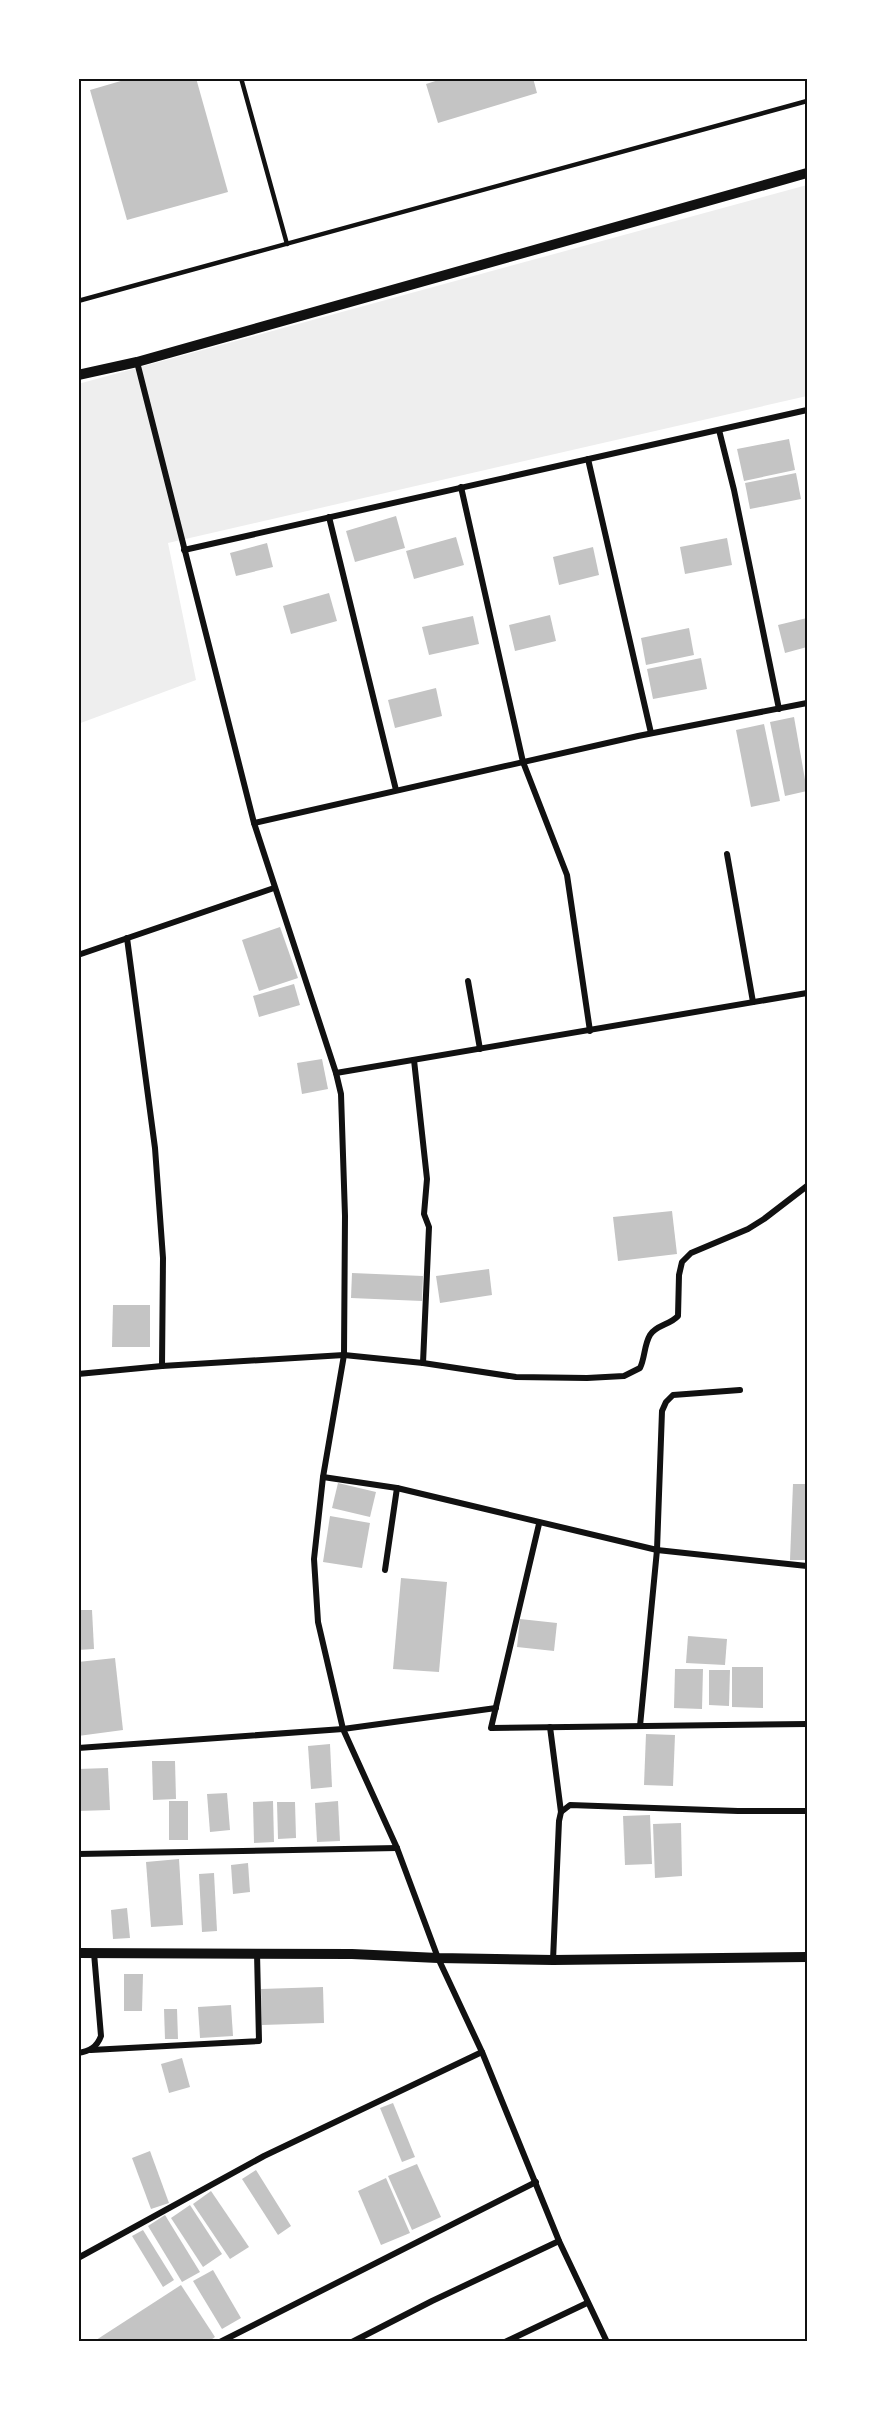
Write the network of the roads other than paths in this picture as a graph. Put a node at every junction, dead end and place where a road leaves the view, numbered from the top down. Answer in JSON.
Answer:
{"nodes":[{"id":1,"x":241,"y":78,"type":"edge"},
{"id":2,"x":807,"y":101,"type":"edge"},
{"id":3,"x":807,"y":173,"type":"edge"},
{"id":4,"x":287,"y":244,"type":"junction"},
{"id":5,"x":78,"y":301,"type":"edge"},
{"id":6,"x":137,"y":362,"type":"junction"},
{"id":7,"x":78,"y":375,"type":"edge"},
{"id":8,"x":807,"y":410,"type":"edge"},
{"id":9,"x":719,"y":430,"type":"junction"},
{"id":10,"x":588,"y":459,"type":"junction"},
{"id":11,"x":461,"y":488,"type":"junction"},
{"id":12,"x":329,"y":517,"type":"junction"},
{"id":13,"x":184,"y":550,"type":"junction"},
{"id":14,"x":807,"y":703,"type":"edge"},
{"id":15,"x":779,"y":709,"type":"junction"},
{"id":16,"x":651,"y":734,"type":"junction"},
{"id":17,"x":523,"y":762,"type":"junction"},
{"id":18,"x":396,"y":790,"type":"junction"},
{"id":19,"x":254,"y":823,"type":"junction"},
{"id":20,"x":727,"y":854,"type":"dead end"},
{"id":21,"x":274,"y":888,"type":"junction"},
{"id":22,"x":127,"y":938,"type":"junction"},
{"id":23,"x":78,"y":955,"type":"edge"},
{"id":24,"x":468,"y":981,"type":"dead end"},
{"id":25,"x":807,"y":993,"type":"edge"},
{"id":26,"x":753,"y":1002,"type":"junction"},
{"id":27,"x":590,"y":1031,"type":"junction"},
{"id":28,"x":480,"y":1049,"type":"junction"},
{"id":29,"x":414,"y":1060,"type":"junction"},
{"id":30,"x":336,"y":1073,"type":"junction"},
{"id":31,"x":807,"y":1186,"type":"edge"},
{"id":32,"x":344,"y":1354,"type":"junction"},
{"id":33,"x":423,"y":1363,"type":"junction"},
{"id":34,"x":162,"y":1366,"type":"junction"},
{"id":35,"x":78,"y":1374,"type":"edge"},
{"id":36,"x":740,"y":1390,"type":"dead end"},
{"id":37,"x":323,"y":1477,"type":"junction"},
{"id":38,"x":397,"y":1488,"type":"junction"},
{"id":39,"x":539,"y":1524,"type":"junction"},
{"id":40,"x":657,"y":1550,"type":"junction"},
{"id":41,"x":807,"y":1566,"type":"edge"},
{"id":42,"x":385,"y":1570,"type":"dead end"},
{"id":43,"x":496,"y":1708,"type":"junction"},
{"id":44,"x":807,"y":1724,"type":"edge"},
{"id":45,"x":640,"y":1726,"type":"junction"},
{"id":46,"x":550,"y":1727,"type":"junction"},
{"id":47,"x":343,"y":1729,"type":"junction"},
{"id":48,"x":78,"y":1748,"type":"edge"},
{"id":49,"x":807,"y":1811,"type":"edge"},
{"id":50,"x":561,"y":1812,"type":"junction"},
{"id":51,"x":397,"y":1848,"type":"junction"},
{"id":52,"x":78,"y":1854,"type":"edge"},
{"id":53,"x":78,"y":1953,"type":"edge"},
{"id":54,"x":94,"y":1953,"type":"junction"},
{"id":55,"x":257,"y":1953,"type":"junction"},
{"id":56,"x":807,"y":1957,"type":"edge"},
{"id":57,"x":438,"y":1959,"type":"junction"},
{"id":58,"x":553,"y":1960,"type":"junction"},
{"id":59,"x":91,"y":2050,"type":"junction"},
{"id":60,"x":482,"y":2052,"type":"junction"},
{"id":61,"x":78,"y":2053,"type":"edge"},
{"id":62,"x":536,"y":2182,"type":"junction"},
{"id":63,"x":559,"y":2241,"type":"junction"},
{"id":64,"x":78,"y":2258,"type":"edge"},
{"id":65,"x":587,"y":2303,"type":"junction"},
{"id":66,"x":220,"y":2342,"type":"edge"},
{"id":67,"x":352,"y":2342,"type":"edge"},
{"id":68,"x":505,"y":2342,"type":"edge"},
{"id":69,"x":608,"y":2342,"type":"edge"}],
"edges":[{"from":1,"to":4,"type":"lane"},
{"from":2,"to":4,"type":"lane"},
{"from":3,"to":6,"type":"street"},
{"from":4,"to":5,"type":"lane"},
{"from":6,"to":7,"type":"street"},
{"from":6,"to":13,"type":"street"},
{"from":8,"to":9,"type":"street"},
{"from":9,"to":10,"type":"street"},
{"from":9,"to":15,"type":"street"},
{"from":10,"to":11,"type":"street"},
{"from":10,"to":16,"type":"street"},
{"from":11,"to":12,"type":"street"},
{"from":11,"to":17,"type":"street"},
{"from":12,"to":13,"type":"street"},
{"from":12,"to":18,"type":"street"},
{"from":13,"to":19,"type":"street"},
{"from":14,"to":15,"type":"street"},
{"from":15,"to":16,"type":"street"},
{"from":16,"to":17,"type":"street"},
{"from":17,"to":18,"type":"street"},
{"from":17,"to":27,"type":"street"},
{"from":18,"to":19,"type":"street"},
{"from":19,"to":21,"type":"street"},
{"from":20,"to":26,"type":"street"},
{"from":21,"to":22,"type":"street"},
{"from":21,"to":30,"type":"street"},
{"from":22,"to":23,"type":"street"},
{"from":22,"to":34,"type":"street"},
{"from":24,"to":28,"type":"street"},
{"from":25,"to":26,"type":"street"},
{"from":26,"to":27,"type":"street"},
{"from":27,"to":28,"type":"street"},
{"from":28,"to":29,"type":"street"},
{"from":29,"to":30,"type":"street"},
{"from":29,"to":33,"type":"street"},
{"from":30,"to":32,"type":"street"},
{"from":31,"to":33,"type":"street"},
{"from":32,"to":33,"type":"street"},
{"from":32,"to":34,"type":"street"},
{"from":32,"to":37,"type":"street"},
{"from":34,"to":35,"type":"street"},
{"from":36,"to":40,"type":"street"},
{"from":37,"to":38,"type":"street"},
{"from":37,"to":47,"type":"street"},
{"from":38,"to":39,"type":"street"},
{"from":38,"to":42,"type":"street"},
{"from":39,"to":40,"type":"street"},
{"from":39,"to":43,"type":"street"},
{"from":40,"to":41,"type":"street"},
{"from":40,"to":45,"type":"street"},
{"from":43,"to":46,"type":"street"},
{"from":43,"to":47,"type":"street"},
{"from":44,"to":45,"type":"street"},
{"from":45,"to":46,"type":"street"},
{"from":46,"to":50,"type":"street"},
{"from":47,"to":48,"type":"street"},
{"from":47,"to":51,"type":"street"},
{"from":49,"to":50,"type":"street"},
{"from":50,"to":58,"type":"street"},
{"from":51,"to":52,"type":"street"},
{"from":51,"to":57,"type":"street"},
{"from":53,"to":54,"type":"street"},
{"from":54,"to":55,"type":"street"},
{"from":54,"to":59,"type":"street"},
{"from":55,"to":57,"type":"street"},
{"from":55,"to":59,"type":"street"},
{"from":56,"to":58,"type":"street"},
{"from":57,"to":58,"type":"street"},
{"from":57,"to":60,"type":"street"},
{"from":59,"to":61,"type":"street"},
{"from":60,"to":62,"type":"street"},
{"from":60,"to":64,"type":"street"},
{"from":62,"to":63,"type":"street"},
{"from":62,"to":66,"type":"street"},
{"from":63,"to":65,"type":"street"},
{"from":63,"to":67,"type":"street"},
{"from":65,"to":68,"type":"street"},
{"from":65,"to":69,"type":"street"}]}
